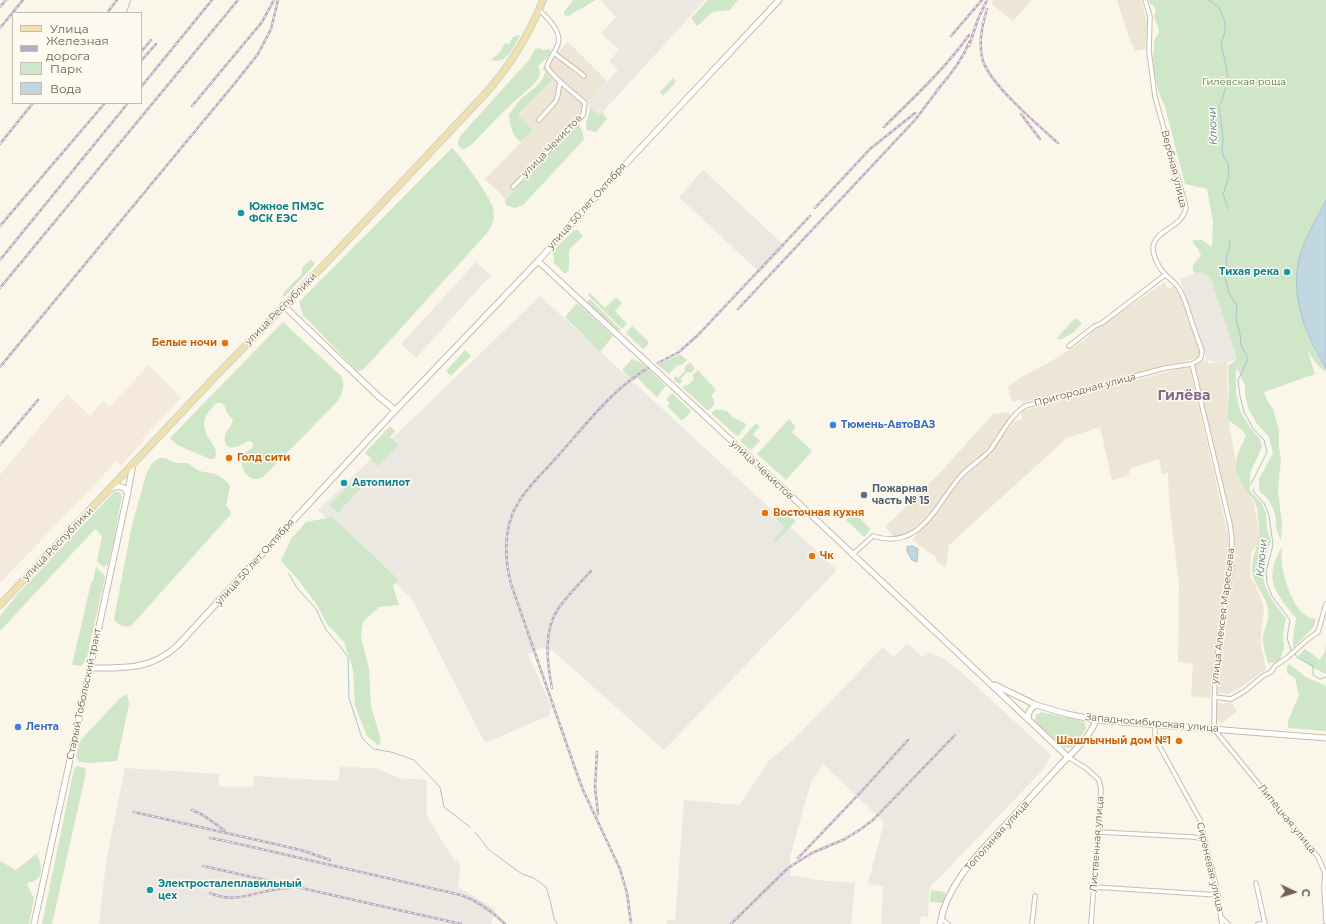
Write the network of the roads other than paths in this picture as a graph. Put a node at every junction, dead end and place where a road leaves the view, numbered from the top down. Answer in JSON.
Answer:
{"nodes":[{"id":1,"x":543,"y":0,"type":"edge"},
{"id":2,"x":778,"y":0,"type":"edge"},
{"id":3,"x":1145,"y":0,"type":"edge"},
{"id":4,"x":539,"y":10,"type":"junction"},
{"id":5,"x":554,"y":53,"type":"junction"},
{"id":6,"x":584,"y":76,"type":"dead end"},
{"id":7,"x":560,"y":81,"type":"junction"},
{"id":8,"x":539,"y":120,"type":"dead end"},
{"id":9,"x":513,"y":187,"type":"dead end"},
{"id":10,"x":538,"y":261,"type":"junction"},
{"id":11,"x":1166,"y":275,"type":"junction"},
{"id":12,"x":283,"y":306,"type":"junction"},
{"id":13,"x":1069,"y":346,"type":"dead end"},
{"id":14,"x":1192,"y":364,"type":"junction"},
{"id":15,"x":395,"y":410,"type":"junction"},
{"id":16,"x":132,"y":464,"type":"junction"},
{"id":17,"x":108,"y":491,"type":"junction"},
{"id":18,"x":127,"y":496,"type":"junction"},
{"id":19,"x":852,"y":555,"type":"junction"},
{"id":20,"x":1326,"y":604,"type":"edge"},
{"id":21,"x":0,"y":605,"type":"edge"},
{"id":22,"x":90,"y":668,"type":"junction"},
{"id":23,"x":986,"y":679,"type":"junction"},
{"id":24,"x":1214,"y":697,"type":"junction"},
{"id":25,"x":1036,"y":705,"type":"junction"},
{"id":26,"x":1028,"y":719,"type":"junction"},
{"id":27,"x":1096,"y":720,"type":"junction"},
{"id":28,"x":1155,"y":724,"type":"junction"},
{"id":29,"x":1214,"y":729,"type":"junction"},
{"id":30,"x":1326,"y":738,"type":"edge"},
{"id":31,"x":1068,"y":757,"type":"junction"},
{"id":32,"x":1099,"y":832,"type":"junction"},
{"id":33,"x":1205,"y":839,"type":"junction"},
{"id":34,"x":1326,"y":874,"type":"edge"},
{"id":35,"x":1256,"y":883,"type":"dead end"},
{"id":36,"x":1094,"y":887,"type":"junction"},
{"id":37,"x":1218,"y":895,"type":"junction"},
{"id":38,"x":1035,"y":896,"type":"dead end"},
{"id":39,"x":1222,"y":918,"type":"junction"},
{"id":40,"x":941,"y":922,"type":"edge"},
{"id":41,"x":1326,"y":922,"type":"edge"},
{"id":42,"x":34,"y":924,"type":"edge"},
{"id":43,"x":948,"y":924,"type":"edge"},
{"id":44,"x":1032,"y":924,"type":"edge"},
{"id":45,"x":1091,"y":924,"type":"edge"},
{"id":46,"x":1222,"y":924,"type":"edge"},
{"id":47,"x":1228,"y":924,"type":"edge"},
{"id":48,"x":1258,"y":924,"type":"edge"},
{"id":49,"x":1265,"y":924,"type":"edge"}],
"edges":[{"from":1,"to":4,"type":"main road","name":"улица Республики"},
{"from":2,"to":10,"type":"main road","name":"улица 50 лет Октября"},
{"from":3,"to":11,"type":"street","name":"Вербная улица"},
{"from":4,"to":5,"type":"street"},
{"from":4,"to":12,"type":"main road","name":"улица Республики"},
{"from":5,"to":6,"type":"street"},
{"from":5,"to":7,"type":"street"},
{"from":7,"to":8,"type":"street"},
{"from":7,"to":9,"type":"street","name":"улица Чекистов"},
{"from":10,"to":15,"type":"main road","name":"улица 50 лет Октября"},
{"from":10,"to":19,"type":"main road","name":"улица Чекистов"},
{"from":11,"to":13,"type":"street"},
{"from":11,"to":14,"type":"street"},
{"from":12,"to":15,"type":"main road"},
{"from":12,"to":16,"type":"main road","name":"улица Республики"},
{"from":14,"to":19,"type":"street","name":"Пригородная улица"},
{"from":14,"to":24,"type":"street","name":"улица Алексея Маресьева"},
{"from":15,"to":22,"type":"main road","name":"улица 50 лет Октября"},
{"from":16,"to":17,"type":"main road","name":"улица Республики"},
{"from":16,"to":18,"type":"main road","name":"Старый Тобольский тракт"},
{"from":17,"to":18,"type":"main road"},
{"from":17,"to":21,"type":"main road","name":"улица Республики"},
{"from":18,"to":22,"type":"main road","name":"Старый Тобольский тракт"},
{"from":19,"to":23,"type":"main road","name":"улица Чекистов"},
{"from":20,"to":24,"type":"street"},
{"from":22,"to":42,"type":"main road","name":"Старый Тобольский тракт"},
{"from":23,"to":25,"type":"main road","name":"Западносибирская улица"},
{"from":23,"to":26,"type":"main road"},
{"from":24,"to":29,"type":"street","name":"улица Алексея Маресьева"},
{"from":25,"to":26,"type":"main road"},
{"from":25,"to":27,"type":"main road","name":"Западносибирская улица"},
{"from":26,"to":31,"type":"main road"},
{"from":27,"to":28,"type":"main road","name":"Западносибирская улица"},
{"from":27,"to":31,"type":"main road","name":"Тополиная улица"},
{"from":28,"to":29,"type":"main road","name":"Западносибирская улица"},
{"from":28,"to":33,"type":"street","name":"Сиреневая улица"},
{"from":29,"to":30,"type":"main road","name":"Западносибирская улица"},
{"from":29,"to":34,"type":"street","name":"Липецкая улица"},
{"from":31,"to":32,"type":"street","name":"Лиственная улица"},
{"from":31,"to":40,"type":"main road","name":"Тополиная улица"},
{"from":32,"to":33,"type":"street"},
{"from":32,"to":36,"type":"street","name":"Лиственная улица"},
{"from":33,"to":37,"type":"street","name":"Сиреневая улица"},
{"from":34,"to":41,"type":"street","name":"Липецкая улица"},
{"from":35,"to":49,"type":"street"},
{"from":36,"to":37,"type":"street"},
{"from":36,"to":45,"type":"street","name":"Лиственная улица"},
{"from":37,"to":39,"type":"street","name":"Сиреневая улица"},
{"from":38,"to":44,"type":"street"},
{"from":39,"to":46,"type":"street","name":"Сиреневая улица"},
{"from":39,"to":47,"type":"street"},
{"from":40,"to":43,"type":"street"},
{"from":48,"to":49,"type":"street"}]}
